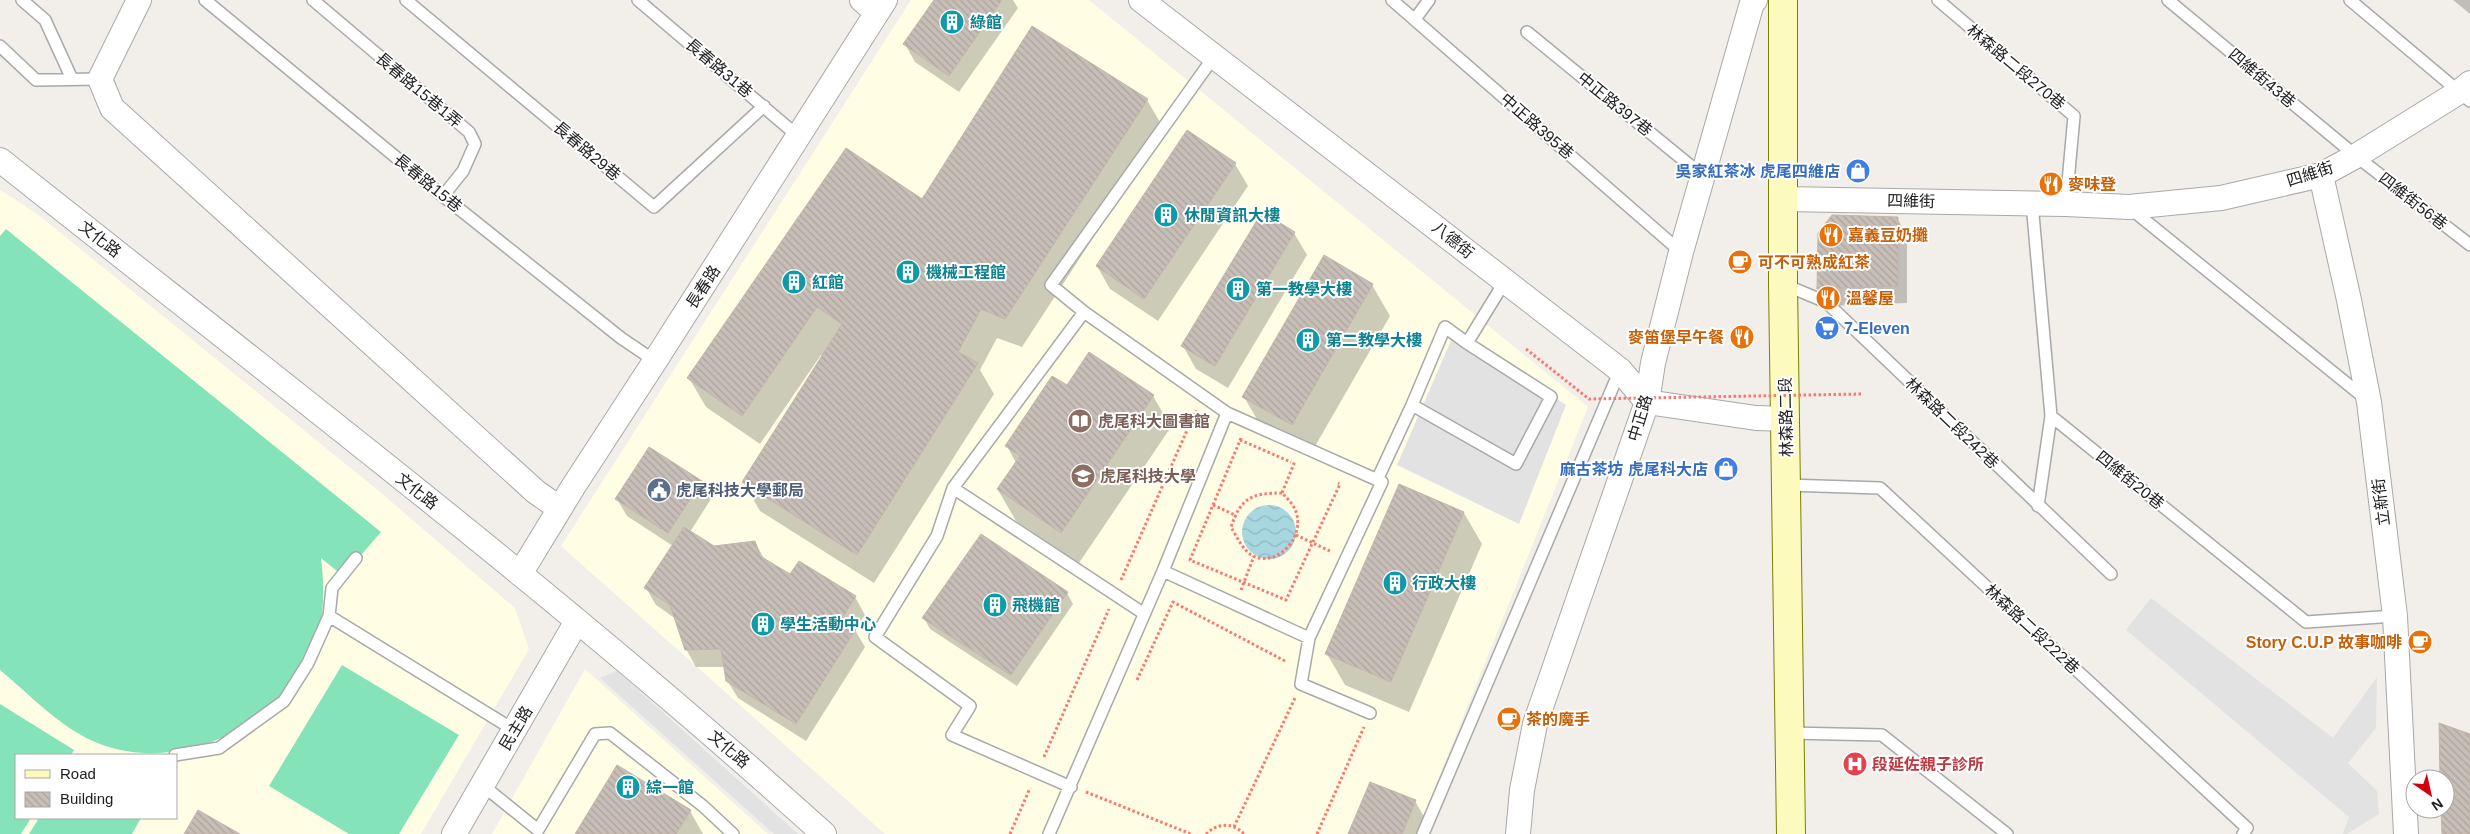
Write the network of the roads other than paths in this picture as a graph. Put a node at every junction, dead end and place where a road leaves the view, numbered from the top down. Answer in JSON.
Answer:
{"nodes":[{"id":1,"x":22,"y":0,"type":"edge"},
{"id":2,"x":138,"y":0,"type":"edge"},
{"id":3,"x":205,"y":0,"type":"edge"},
{"id":4,"x":313,"y":0,"type":"edge"},
{"id":5,"x":406,"y":0,"type":"edge"},
{"id":6,"x":638,"y":0,"type":"edge"},
{"id":7,"x":1141,"y":0,"type":"edge"},
{"id":8,"x":1392,"y":0,"type":"edge"},
{"id":9,"x":1429,"y":0,"type":"edge"},
{"id":10,"x":1755,"y":0,"type":"edge"},
{"id":11,"x":1783,"y":0,"type":"edge"},
{"id":12,"x":1938,"y":0,"type":"edge"},
{"id":13,"x":2168,"y":0,"type":"edge"},
{"id":14,"x":2350,"y":0,"type":"edge"},
{"id":15,"x":875,"y":4,"type":"edge"},
{"id":16,"x":1415,"y":19,"type":"junction"},
{"id":17,"x":1527,"y":32,"type":"dead end"},
{"id":18,"x":0,"y":46,"type":"edge"},
{"id":19,"x":1213,"y":58,"type":"junction"},
{"id":20,"x":100,"y":78,"type":"junction"},
{"id":21,"x":72,"y":79,"type":"junction"},
{"id":22,"x":2466,"y":92,"type":"edge"},
{"id":23,"x":764,"y":106,"type":"junction"},
{"id":24,"x":799,"y":137,"type":"junction"},
{"id":25,"x":2356,"y":156,"type":"junction"},
{"id":26,"x":0,"y":160,"type":"edge"},
{"id":27,"x":2321,"y":175,"type":"junction"},
{"id":28,"x":1703,"y":176,"type":"junction"},
{"id":29,"x":443,"y":196,"type":"junction"},
{"id":30,"x":1783,"y":199,"type":"junction"},
{"id":31,"x":2032,"y":203,"type":"junction"},
{"id":32,"x":2066,"y":204,"type":"junction"},
{"id":33,"x":2129,"y":207,"type":"junction"},
{"id":34,"x":2470,"y":245,"type":"edge"},
{"id":35,"x":1681,"y":252,"type":"junction"},
{"id":36,"x":1505,"y":281,"type":"junction"},
{"id":37,"x":1784,"y":284,"type":"junction"},
{"id":38,"x":1084,"y":312,"type":"junction"},
{"id":39,"x":1466,"y":343,"type":"junction"},
{"id":40,"x":655,"y":361,"type":"junction"},
{"id":41,"x":1620,"y":370,"type":"junction"},
{"id":42,"x":1647,"y":402,"type":"junction"},
{"id":43,"x":2369,"y":402,"type":"junction"},
{"id":44,"x":1412,"y":405,"type":"junction"},
{"id":45,"x":1227,"y":414,"type":"junction"},
{"id":46,"x":2051,"y":416,"type":"junction"},
{"id":47,"x":1787,"y":419,"type":"junction"},
{"id":48,"x":1377,"y":480,"type":"junction"},
{"id":49,"x":1787,"y":485,"type":"junction"},
{"id":50,"x":953,"y":488,"type":"junction"},
{"id":51,"x":2038,"y":506,"type":"junction"},
{"id":52,"x":559,"y":508,"type":"junction"},
{"id":53,"x":356,"y":558,"type":"dead end"},
{"id":54,"x":1163,"y":571,"type":"junction"},
{"id":55,"x":520,"y":574,"type":"junction"},
{"id":56,"x":2111,"y":574,"type":"dead end"},
{"id":57,"x":1143,"y":614,"type":"junction"},
{"id":58,"x":329,"y":616,"type":"junction"},
{"id":59,"x":2395,"y":616,"type":"junction"},
{"id":60,"x":577,"y":621,"type":"junction"},
{"id":61,"x":1309,"y":638,"type":"junction"},
{"id":62,"x":1370,"y":713,"type":"road end"},
{"id":63,"x":514,"y":730,"type":"junction"},
{"id":64,"x":1789,"y":733,"type":"junction"},
{"id":65,"x":178,"y":755,"type":"edge"},
{"id":66,"x":481,"y":784,"type":"junction"},
{"id":67,"x":1072,"y":787,"type":"junction"},
{"id":68,"x":454,"y":834,"type":"edge"},
{"id":69,"x":733,"y":834,"type":"edge"},
{"id":70,"x":824,"y":834,"type":"edge"},
{"id":71,"x":1049,"y":834,"type":"edge"},
{"id":72,"x":1422,"y":834,"type":"edge"},
{"id":73,"x":1518,"y":834,"type":"edge"},
{"id":74,"x":1791,"y":834,"type":"edge"},
{"id":75,"x":2007,"y":834,"type":"edge"},
{"id":76,"x":2243,"y":834,"type":"edge"},
{"id":77,"x":2406,"y":834,"type":"edge"}],
"edges":[{"from":1,"to":21,"type":"lane"},
{"from":2,"to":20,"type":"street"},
{"from":3,"to":29,"type":"lane","name":"長春路15巷"},
{"from":4,"to":29,"type":"lane","name":"長春路15巷1弄"},
{"from":5,"to":23,"type":"lane","name":"長春路29巷"},
{"from":6,"to":23,"type":"lane","name":"長春路31巷"},
{"from":7,"to":19,"type":"street","name":"八德街"},
{"from":8,"to":16,"type":"lane","name":"中正路395巷"},
{"from":9,"to":16,"type":"lane"},
{"from":10,"to":28,"type":"street","name":"中正路"},
{"from":11,"to":30,"type":"main road","name":"林森路二段"},
{"from":12,"to":32,"type":"lane","name":"林森路二段270巷"},
{"from":13,"to":25,"type":"lane","name":"四維街43巷"},
{"from":14,"to":22,"type":"lane"},
{"from":15,"to":24,"type":"street","name":"長春路"},
{"from":16,"to":35,"type":"lane","name":"中正路395巷"},
{"from":17,"to":28,"type":"lane","name":"中正路397巷"},
{"from":18,"to":21,"type":"lane"},
{"from":19,"to":36,"type":"street","name":"八德街"},
{"from":19,"to":38,"type":"lane"},
{"from":20,"to":21,"type":"lane"},
{"from":20,"to":52,"type":"street"},
{"from":22,"to":25,"type":"street","name":"四維街"},
{"from":23,"to":24,"type":"lane","name":"長春路31巷"},
{"from":24,"to":40,"type":"street","name":"長春路"},
{"from":25,"to":27,"type":"street","name":"四維街"},
{"from":25,"to":34,"type":"lane","name":"四維街56巷"},
{"from":26,"to":55,"type":"street","name":"文化路"},
{"from":27,"to":33,"type":"street","name":"四維街"},
{"from":27,"to":43,"type":"street","name":"立新街"},
{"from":28,"to":35,"type":"street","name":"中正路"},
{"from":29,"to":40,"type":"lane","name":"長春路15巷"},
{"from":30,"to":31,"type":"street","name":"四維街"},
{"from":30,"to":37,"type":"main road","name":"林森路二段"},
{"from":31,"to":32,"type":"street","name":"四維街"},
{"from":31,"to":46,"type":"lane"},
{"from":32,"to":33,"type":"street","name":"四維街"},
{"from":33,"to":43,"type":"lane"},
{"from":35,"to":42,"type":"street","name":"中正路"},
{"from":36,"to":39,"type":"lane"},
{"from":36,"to":41,"type":"street","name":"八德街"},
{"from":37,"to":47,"type":"main road","name":"林森路二段"},
{"from":37,"to":51,"type":"lane","name":"林森路二段242巷"},
{"from":38,"to":45,"type":"lane"},
{"from":38,"to":50,"type":"lane"},
{"from":39,"to":44,"type":"lane"},
{"from":39,"to":44,"type":"lane"},
{"from":40,"to":52,"type":"street","name":"長春路"},
{"from":41,"to":42,"type":"street","name":"八德街"},
{"from":41,"to":72,"type":"lane"},
{"from":42,"to":47,"type":"street"},
{"from":42,"to":73,"type":"street","name":"中正路"},
{"from":43,"to":59,"type":"street","name":"立新街"},
{"from":44,"to":48,"type":"lane"},
{"from":45,"to":48,"type":"lane"},
{"from":45,"to":54,"type":"lane"},
{"from":46,"to":51,"type":"lane"},
{"from":46,"to":59,"type":"lane","name":"四維街20巷"},
{"from":47,"to":49,"type":"main road","name":"林森路二段"},
{"from":48,"to":61,"type":"lane"},
{"from":49,"to":64,"type":"main road","name":"林森路二段"},
{"from":49,"to":76,"type":"lane","name":"林森路二段222巷"},
{"from":50,"to":57,"type":"lane"},
{"from":50,"to":67,"type":"lane"},
{"from":51,"to":56,"type":"lane","name":"林森路二段242巷"},
{"from":52,"to":55,"type":"street","name":"長春路"},
{"from":53,"to":58,"type":"lane"},
{"from":54,"to":57,"type":"lane"},
{"from":54,"to":61,"type":"lane"},
{"from":55,"to":60,"type":"street","name":"文化路"},
{"from":57,"to":67,"type":"lane"},
{"from":58,"to":63,"type":"lane"},
{"from":58,"to":65,"type":"lane"},
{"from":59,"to":77,"type":"street","name":"立新街"},
{"from":60,"to":63,"type":"street","name":"民主路"},
{"from":60,"to":70,"type":"street","name":"文化路"},
{"from":61,"to":62,"type":"lane"},
{"from":63,"to":66,"type":"street","name":"民主路"},
{"from":64,"to":74,"type":"main road","name":"林森路二段"},
{"from":64,"to":75,"type":"lane"},
{"from":66,"to":68,"type":"street","name":"民主路"},
{"from":66,"to":69,"type":"lane"},
{"from":67,"to":71,"type":"lane"}]}
